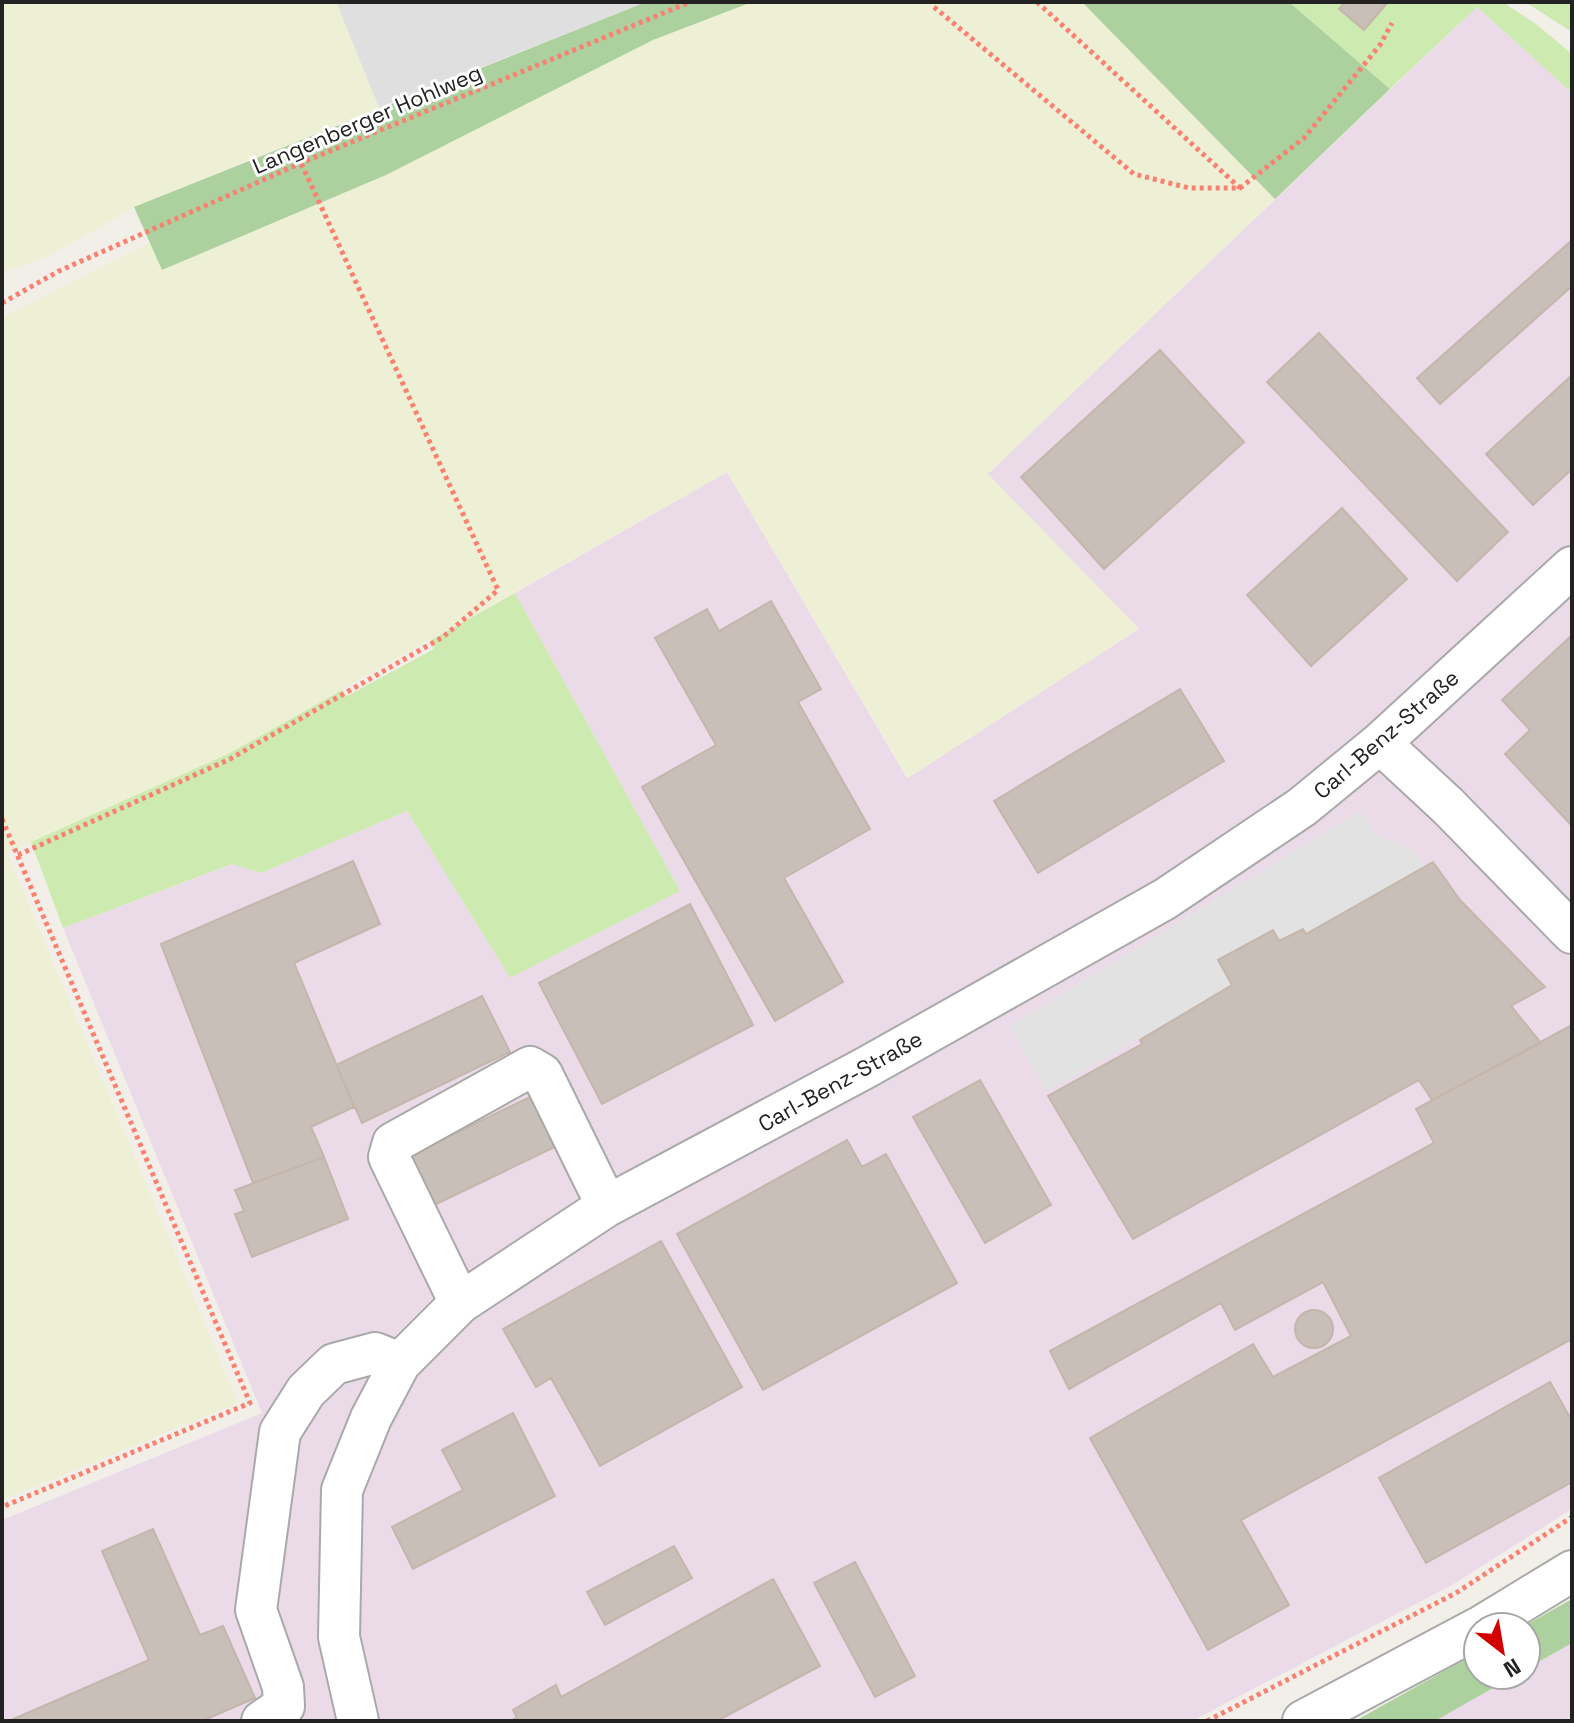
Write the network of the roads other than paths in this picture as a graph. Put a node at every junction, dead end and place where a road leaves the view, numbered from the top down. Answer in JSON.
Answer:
{"nodes":[{"id":1,"x":1572,"y":567,"type":"edge"},
{"id":2,"x":1380,"y":743,"type":"junction"},
{"id":3,"x":1572,"y":933,"type":"edge"},
{"id":4,"x":607,"y":1206,"type":"junction"},
{"id":5,"x":460,"y":1303,"type":"junction"},
{"id":6,"x":400,"y":1363,"type":"junction"},
{"id":7,"x":1572,"y":1571,"type":"edge"},
{"id":8,"x":1507,"y":1611,"type":"edge"},
{"id":9,"x":1462,"y":1637,"type":"edge"},
{"id":10,"x":262,"y":1721,"type":"edge"},
{"id":11,"x":358,"y":1721,"type":"edge"},
{"id":12,"x":1303,"y":1721,"type":"edge"}],
"edges":[{"from":1,"to":2,"type":"street","name":"Carl-Benz-Straße"},
{"from":2,"to":3,"type":"street"},
{"from":2,"to":4,"type":"street","name":"Carl-Benz-Straße"},
{"from":4,"to":5,"type":"street","name":"Carl-Benz-Straße"},
{"from":4,"to":5,"type":"street"},
{"from":5,"to":6,"type":"street","name":"Carl-Benz-Straße"},
{"from":6,"to":10,"type":"street"},
{"from":6,"to":11,"type":"street","name":"Carl-Benz-Straße"},
{"from":7,"to":8,"type":"street"},
{"from":9,"to":12,"type":"street"}]}
